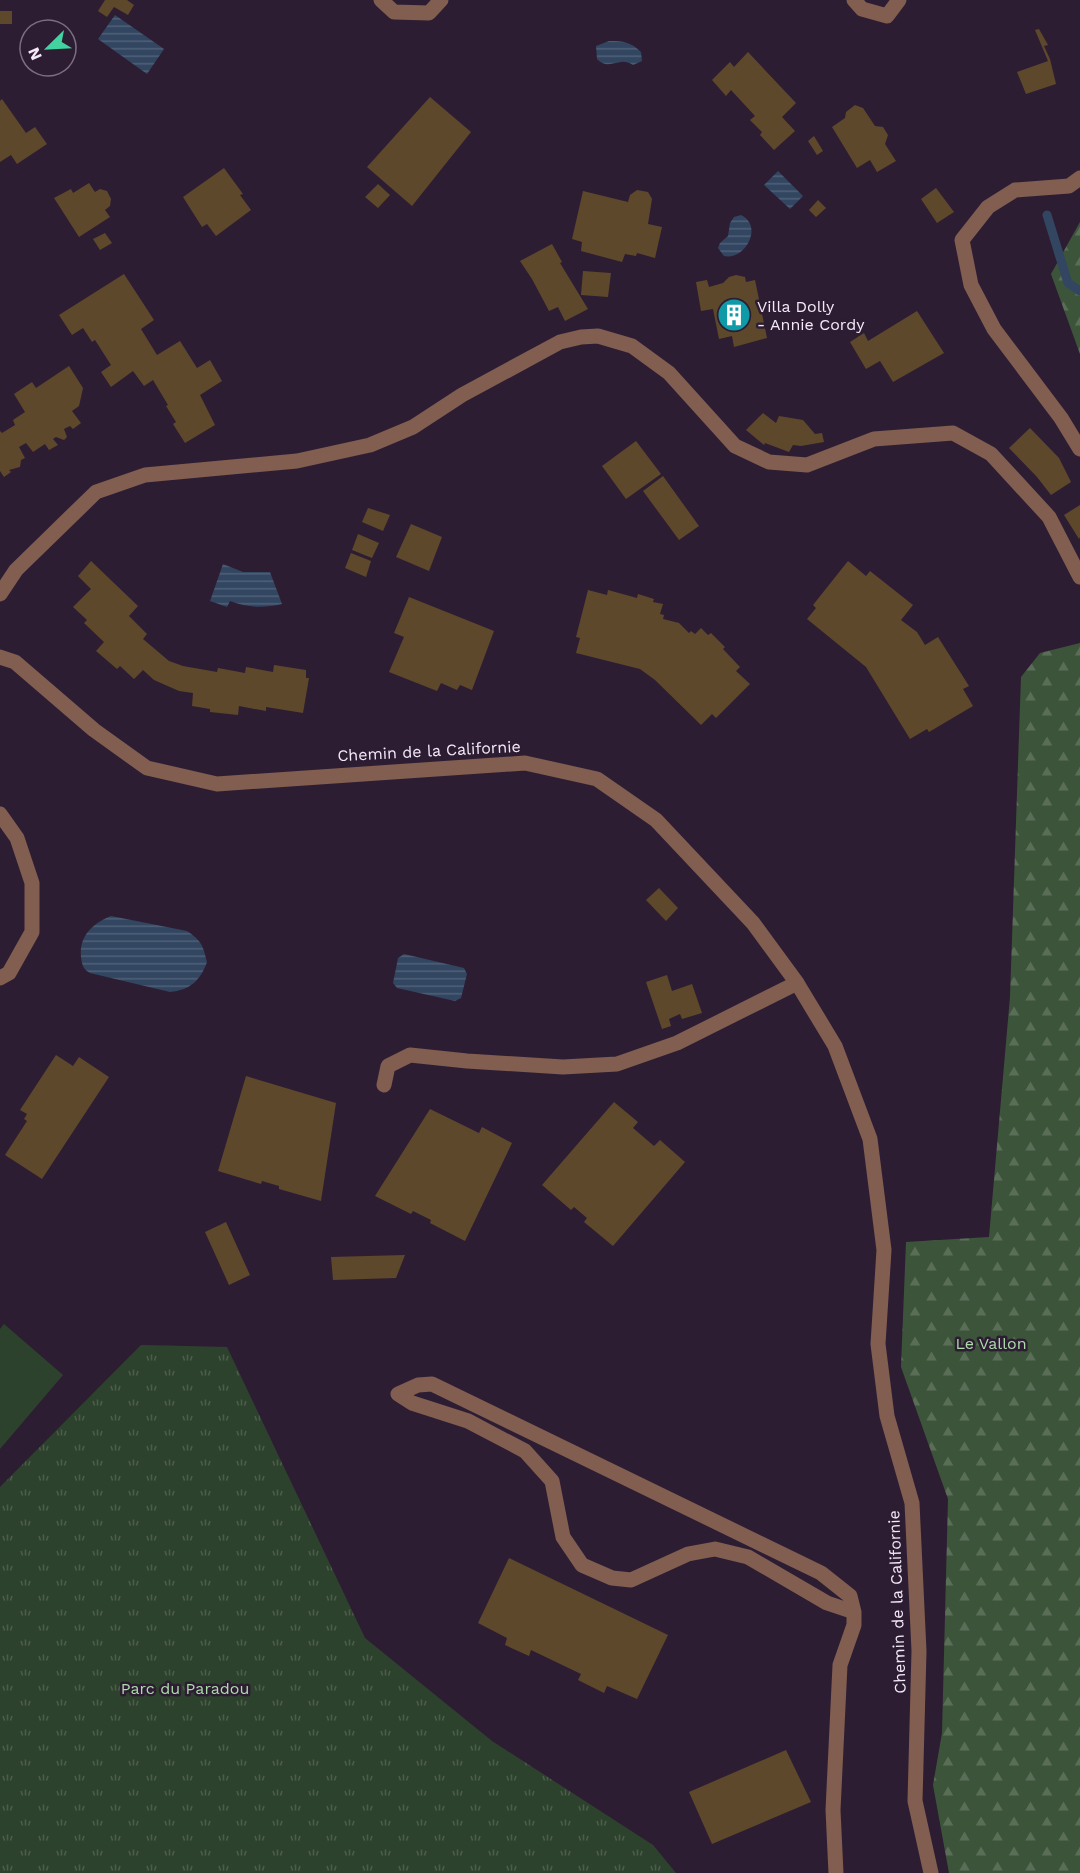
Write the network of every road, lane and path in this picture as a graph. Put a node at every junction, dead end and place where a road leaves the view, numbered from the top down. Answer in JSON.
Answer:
{"nodes":[{"id":1,"x":381,"y":0,"type":"edge"},
{"id":2,"x":441,"y":0,"type":"edge"},
{"id":3,"x":854,"y":0,"type":"edge"},
{"id":4,"x":898,"y":0,"type":"edge"},
{"id":5,"x":1075,"y":182,"type":"edge"},
{"id":6,"x":1080,"y":449,"type":"edge"},
{"id":7,"x":1080,"y":577,"type":"edge"},
{"id":8,"x":0,"y":594,"type":"edge"},
{"id":9,"x":0,"y":657,"type":"edge"},
{"id":10,"x":0,"y":814,"type":"edge"},
{"id":11,"x":0,"y":978,"type":"edge"},
{"id":12,"x":797,"y":983,"type":"junction"},
{"id":13,"x":384,"y":1085,"type":"dead end"},
{"id":14,"x":854,"y":1612,"type":"junction"},
{"id":15,"x":836,"y":1873,"type":"edge"},
{"id":16,"x":931,"y":1873,"type":"edge"}],
"edges":[{"from":1,"to":2,"type":"street"},
{"from":3,"to":4,"type":"street"},
{"from":5,"to":6,"type":"street"},
{"from":7,"to":8,"type":"street"},
{"from":9,"to":12,"type":"street","name":"Chemin de la Californie"},
{"from":10,"to":11,"type":"street"},
{"from":12,"to":13,"type":"street"},
{"from":12,"to":16,"type":"street","name":"Chemin de la Californie"},
{"from":14,"to":14,"type":"street"},
{"from":14,"to":15,"type":"street"}]}
